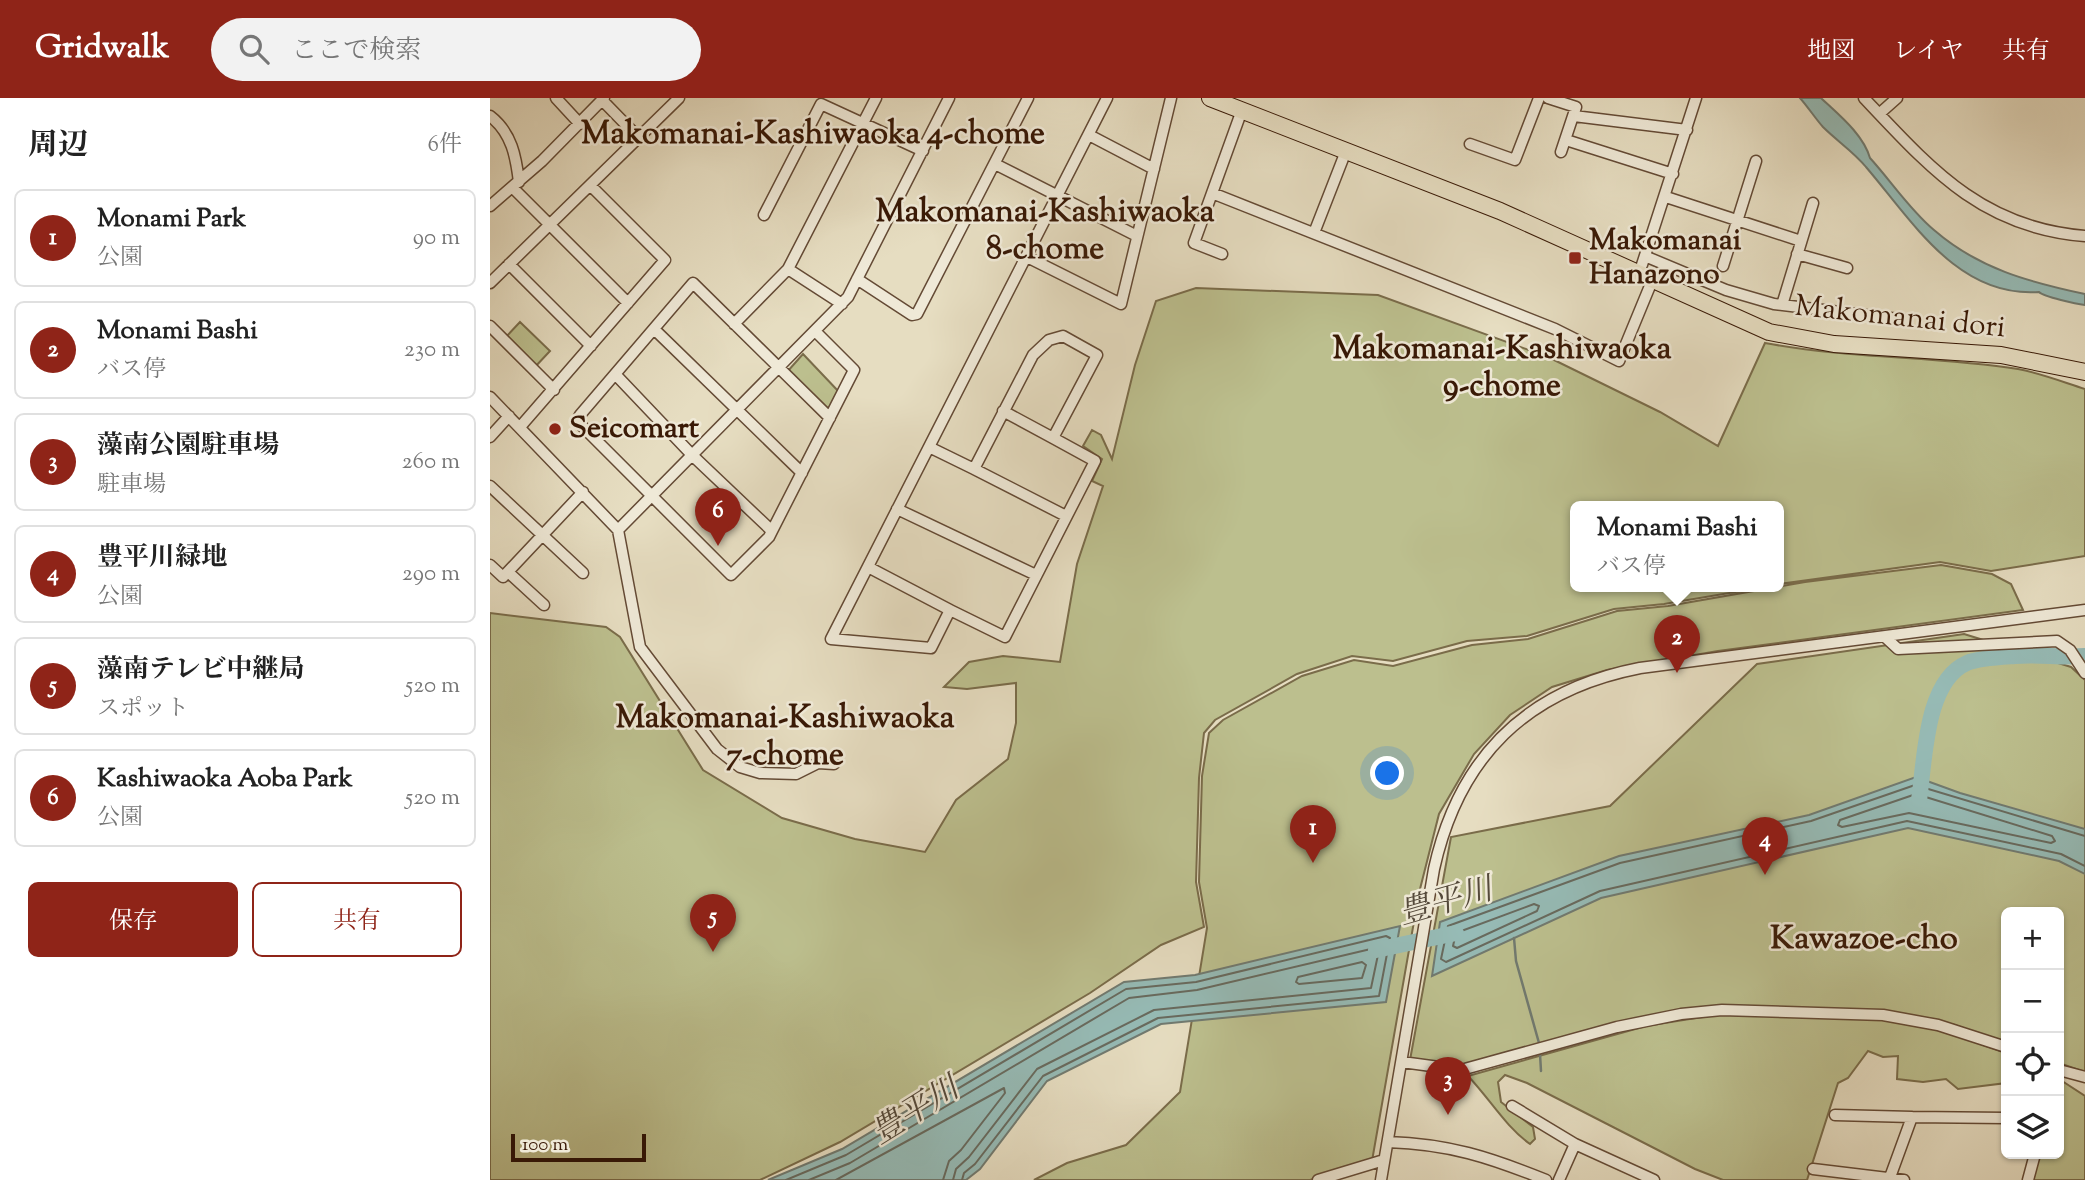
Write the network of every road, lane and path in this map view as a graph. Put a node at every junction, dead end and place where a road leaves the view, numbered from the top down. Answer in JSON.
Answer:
{"nodes":[{"id":1,"x":556,"y":98,"type":"edge"},
{"id":2,"x":680,"y":98,"type":"edge"},
{"id":3,"x":876,"y":98,"type":"edge"},
{"id":4,"x":950,"y":98,"type":"edge"},
{"id":5,"x":1028,"y":98,"type":"edge"},
{"id":6,"x":1107,"y":98,"type":"edge"},
{"id":7,"x":1171,"y":98,"type":"edge"},
{"id":8,"x":1210,"y":98,"type":"edge"},
{"id":9,"x":1539,"y":98,"type":"edge"},
{"id":10,"x":1548,"y":98,"type":"edge"},
{"id":11,"x":1696,"y":98,"type":"edge"},
{"id":12,"x":1864,"y":98,"type":"edge"},
{"id":13,"x":1897,"y":98,"type":"edge"},
{"id":14,"x":603,"y":99,"type":"edge"},
{"id":15,"x":1242,"y":110,"type":"junction"},
{"id":16,"x":1879,"y":114,"type":"junction"},
{"id":17,"x":490,"y":116,"type":"edge"},
{"id":18,"x":1574,"y":116,"type":"junction"},
{"id":19,"x":864,"y":122,"type":"junction"},
{"id":20,"x":580,"y":124,"type":"junction"},
{"id":21,"x":1687,"y":130,"type":"junction"},
{"id":22,"x":1089,"y":135,"type":"junction"},
{"id":23,"x":639,"y":138,"type":"junction"},
{"id":24,"x":1566,"y":141,"type":"junction"},
{"id":25,"x":1469,"y":144,"type":"dead end"},
{"id":26,"x":923,"y":151,"type":"junction"},
{"id":27,"x":1346,"y":151,"type":"junction"},
{"id":28,"x":1561,"y":152,"type":"dead end"},
{"id":29,"x":1756,"y":161,"type":"dead end"},
{"id":30,"x":995,"y":164,"type":"junction"},
{"id":31,"x":1154,"y":169,"type":"junction"},
{"id":32,"x":1673,"y":174,"type":"junction"},
{"id":33,"x":516,"y":185,"type":"junction"},
{"id":34,"x":590,"y":185,"type":"junction"},
{"id":35,"x":1212,"y":193,"type":"junction"},
{"id":36,"x":1057,"y":196,"type":"junction"},
{"id":37,"x":1666,"y":197,"type":"junction"},
{"id":38,"x":1813,"y":203,"type":"dead end"},
{"id":39,"x":490,"y":206,"type":"edge"},
{"id":40,"x":764,"y":215,"type":"dead end"},
{"id":41,"x":1739,"y":221,"type":"junction"},
{"id":42,"x":549,"y":224,"type":"junction"},
{"id":43,"x":1314,"y":233,"type":"junction"},
{"id":44,"x":1137,"y":236,"type":"junction"},
{"id":45,"x":2085,"y":236,"type":"edge"},
{"id":46,"x":1801,"y":241,"type":"junction"},
{"id":47,"x":1222,"y":254,"type":"dead end"},
{"id":48,"x":1797,"y":254,"type":"junction"},
{"id":49,"x":1027,"y":257,"type":"junction"},
{"id":50,"x":1647,"y":257,"type":"junction"},
{"id":51,"x":509,"y":264,"type":"junction"},
{"id":52,"x":1723,"y":267,"type":"dead end"},
{"id":53,"x":1847,"y":268,"type":"dead end"},
{"id":54,"x":788,"y":269,"type":"junction"},
{"id":55,"x":1646,"y":277,"type":"junction"},
{"id":56,"x":857,"y":279,"type":"junction"},
{"id":57,"x":490,"y":283,"type":"edge"},
{"id":58,"x":628,"y":303,"type":"junction"},
{"id":59,"x":842,"y":304,"type":"junction"},
{"id":60,"x":1782,"y":305,"type":"junction"},
{"id":61,"x":1908,"y":320,"type":"dead end"},
{"id":62,"x":734,"y":324,"type":"junction"},
{"id":63,"x":490,"y":326,"type":"edge"},
{"id":64,"x":654,"y":329,"type":"junction"},
{"id":65,"x":815,"y":331,"type":"junction"},
{"id":66,"x":591,"y":346,"type":"junction"},
{"id":67,"x":778,"y":368,"type":"junction"},
{"id":68,"x":2085,"y":372,"type":"edge"},
{"id":69,"x":615,"y":374,"type":"junction"},
{"id":70,"x":554,"y":390,"type":"junction"},
{"id":71,"x":490,"y":397,"type":"edge"},
{"id":72,"x":736,"y":411,"type":"junction"},
{"id":73,"x":1003,"y":411,"type":"junction"},
{"id":74,"x":509,"y":416,"type":"junction"},
{"id":75,"x":830,"y":418,"type":"junction"},
{"id":76,"x":520,"y":427,"type":"junction"},
{"id":77,"x":490,"y":437,"type":"edge"},
{"id":78,"x":1053,"y":438,"type":"junction"},
{"id":79,"x":929,"y":447,"type":"junction"},
{"id":80,"x":693,"y":456,"type":"junction"},
{"id":81,"x":974,"y":469,"type":"junction"},
{"id":82,"x":802,"y":472,"type":"junction"},
{"id":83,"x":490,"y":486,"type":"edge"},
{"id":84,"x":583,"y":492,"type":"junction"},
{"id":85,"x":652,"y":496,"type":"junction"},
{"id":86,"x":897,"y":509,"type":"junction"},
{"id":87,"x":1066,"y":516,"type":"junction"},
{"id":88,"x":618,"y":530,"type":"junction"},
{"id":89,"x":772,"y":531,"type":"junction"},
{"id":90,"x":543,"y":535,"type":"junction"},
{"id":91,"x":490,"y":565,"type":"edge"},
{"id":92,"x":868,"y":567,"type":"junction"},
{"id":93,"x":508,"y":572,"type":"junction"},
{"id":94,"x":583,"y":573,"type":"dead end"},
{"id":95,"x":1036,"y":575,"type":"junction"},
{"id":96,"x":544,"y":605,"type":"dead end"},
{"id":97,"x":950,"y":610,"type":"junction"},
{"id":98,"x":2085,"y":610,"type":"edge"},
{"id":99,"x":1885,"y":636,"type":"junction"},
{"id":100,"x":2085,"y":673,"type":"edge"},
{"id":101,"x":834,"y":764,"type":"dead end"},
{"id":102,"x":2001,"y":1046,"type":"edge"},
{"id":103,"x":1402,"y":1062,"type":"junction"},
{"id":104,"x":2064,"y":1071,"type":"edge"},
{"id":105,"x":2085,"y":1077,"type":"edge"},
{"id":106,"x":1512,"y":1106,"type":"dead end"},
{"id":107,"x":1835,"y":1115,"type":"dead end"},
{"id":108,"x":1912,"y":1117,"type":"junction"},
{"id":109,"x":2001,"y":1118,"type":"edge"},
{"id":110,"x":1388,"y":1142,"type":"junction"},
{"id":111,"x":1575,"y":1144,"type":"junction"},
{"id":112,"x":2034,"y":1159,"type":"edge"},
{"id":113,"x":1384,"y":1160,"type":"junction"},
{"id":114,"x":1813,"y":1169,"type":"dead end"},
{"id":115,"x":1331,"y":1178,"type":"edge"},
{"id":116,"x":1890,"y":1179,"type":"edge"},
{"id":117,"x":1318,"y":1180,"type":"edge"},
{"id":118,"x":1381,"y":1180,"type":"edge"},
{"id":119,"x":1546,"y":1180,"type":"edge"},
{"id":120,"x":1559,"y":1180,"type":"edge"},
{"id":121,"x":1654,"y":1180,"type":"edge"},
{"id":122,"x":1904,"y":1180,"type":"edge"},
{"id":123,"x":2028,"y":1180,"type":"edge"}],
"edges":[{"from":1,"to":20,"type":"street"},
{"from":2,"to":23,"type":"street"},
{"from":3,"to":19,"type":"street"},
{"from":4,"to":26,"type":"street"},
{"from":5,"to":30,"type":"street"},
{"from":6,"to":22,"type":"street"},
{"from":7,"to":31,"type":"street"},
{"from":8,"to":15,"type":"highway","name":"Makomanai dori"},
{"from":9,"to":25,"type":"street"},
{"from":10,"to":18,"type":"street"},
{"from":11,"to":21,"type":"street"},
{"from":12,"to":16,"type":"street"},
{"from":13,"to":16,"type":"street"},
{"from":14,"to":20,"type":"street"},
{"from":14,"to":23,"type":"street"},
{"from":15,"to":27,"type":"highway","name":"Makomanai dori"},
{"from":15,"to":35,"type":"street"},
{"from":16,"to":45,"type":"street"},
{"from":17,"to":33,"type":"street"},
{"from":18,"to":21,"type":"street"},
{"from":18,"to":24,"type":"street"},
{"from":19,"to":26,"type":"street"},
{"from":19,"to":40,"type":"street"},
{"from":19,"to":54,"type":"street"},
{"from":20,"to":33,"type":"street"},
{"from":21,"to":32,"type":"street"},
{"from":22,"to":31,"type":"street"},
{"from":22,"to":36,"type":"street"},
{"from":23,"to":34,"type":"street"},
{"from":24,"to":28,"type":"street"},
{"from":24,"to":32,"type":"street"},
{"from":26,"to":56,"type":"street"},
{"from":27,"to":43,"type":"street"},
{"from":27,"to":55,"type":"highway","name":"Makomanai dori"},
{"from":29,"to":41,"type":"street"},
{"from":30,"to":36,"type":"street"},
{"from":30,"to":56,"type":"street"},
{"from":31,"to":44,"type":"street"},
{"from":32,"to":37,"type":"street"},
{"from":33,"to":39,"type":"street"},
{"from":33,"to":42,"type":"street"},
{"from":34,"to":42,"type":"street"},
{"from":34,"to":58,"type":"street"},
{"from":35,"to":43,"type":"street"},
{"from":35,"to":47,"type":"street"},
{"from":36,"to":44,"type":"street"},
{"from":36,"to":49,"type":"street"},
{"from":37,"to":41,"type":"street"},
{"from":37,"to":50,"type":"street"},
{"from":38,"to":46,"type":"street"},
{"from":41,"to":46,"type":"street"},
{"from":41,"to":52,"type":"street"},
{"from":42,"to":51,"type":"street"},
{"from":42,"to":58,"type":"street"},
{"from":43,"to":55,"type":"street"},
{"from":44,"to":49,"type":"street"},
{"from":46,"to":48,"type":"street"},
{"from":48,"to":53,"type":"street"},
{"from":48,"to":60,"type":"street"},
{"from":49,"to":79,"type":"street"},
{"from":50,"to":55,"type":"street"},
{"from":50,"to":60,"type":"street"},
{"from":51,"to":57,"type":"street"},
{"from":51,"to":66,"type":"street"},
{"from":54,"to":59,"type":"street"},
{"from":54,"to":62,"type":"street"},
{"from":55,"to":68,"type":"highway","name":"Makomanai dori"},
{"from":56,"to":59,"type":"street"},
{"from":58,"to":66,"type":"street"},
{"from":59,"to":65,"type":"street"},
{"from":60,"to":61,"type":"street"},
{"from":62,"to":64,"type":"street"},
{"from":62,"to":67,"type":"street"},
{"from":63,"to":70,"type":"street"},
{"from":64,"to":69,"type":"street"},
{"from":64,"to":72,"type":"street"},
{"from":65,"to":67,"type":"street"},
{"from":65,"to":75,"type":"street"},
{"from":66,"to":70,"type":"street"},
{"from":67,"to":72,"type":"street"},
{"from":67,"to":75,"type":"street"},
{"from":69,"to":80,"type":"street"},
{"from":69,"to":85,"type":"street"},
{"from":70,"to":76,"type":"street"},
{"from":71,"to":74,"type":"street"},
{"from":72,"to":80,"type":"street"},
{"from":72,"to":82,"type":"street"},
{"from":73,"to":78,"type":"street"},
{"from":73,"to":78,"type":"street"},
{"from":73,"to":81,"type":"street"},
{"from":74,"to":76,"type":"street"},
{"from":74,"to":77,"type":"street"},
{"from":75,"to":82,"type":"street"},
{"from":76,"to":84,"type":"street"},
{"from":78,"to":87,"type":"street"},
{"from":79,"to":81,"type":"street"},
{"from":79,"to":86,"type":"street"},
{"from":80,"to":85,"type":"street"},
{"from":80,"to":89,"type":"street"},
{"from":81,"to":87,"type":"street"},
{"from":82,"to":89,"type":"street"},
{"from":83,"to":90,"type":"street"},
{"from":84,"to":88,"type":"street"},
{"from":84,"to":90,"type":"street"},
{"from":85,"to":88,"type":"street"},
{"from":85,"to":89,"type":"street"},
{"from":86,"to":92,"type":"street"},
{"from":86,"to":95,"type":"street"},
{"from":87,"to":95,"type":"street"},
{"from":88,"to":101,"type":"street"},
{"from":90,"to":93,"type":"street"},
{"from":90,"to":94,"type":"street"},
{"from":91,"to":93,"type":"street"},
{"from":92,"to":97,"type":"street"},
{"from":92,"to":97,"type":"street"},
{"from":93,"to":96,"type":"street"},
{"from":95,"to":97,"type":"street"},
{"from":98,"to":99,"type":"street"},
{"from":99,"to":100,"type":"street"},
{"from":99,"to":103,"type":"street"},
{"from":102,"to":103,"type":"street"},
{"from":103,"to":110,"type":"street"},
{"from":104,"to":105,"type":"street"},
{"from":106,"to":111,"type":"street"},
{"from":107,"to":108,"type":"street"},
{"from":108,"to":109,"type":"street"},
{"from":108,"to":116,"type":"street"},
{"from":110,"to":113,"type":"street"},
{"from":110,"to":119,"type":"street"},
{"from":111,"to":120,"type":"street"},
{"from":111,"to":121,"type":"street"},
{"from":112,"to":123,"type":"street"},
{"from":113,"to":115,"type":"street"},
{"from":113,"to":118,"type":"street"},
{"from":114,"to":116,"type":"street"},
{"from":115,"to":117,"type":"street"},
{"from":116,"to":122,"type":"street"}]}
